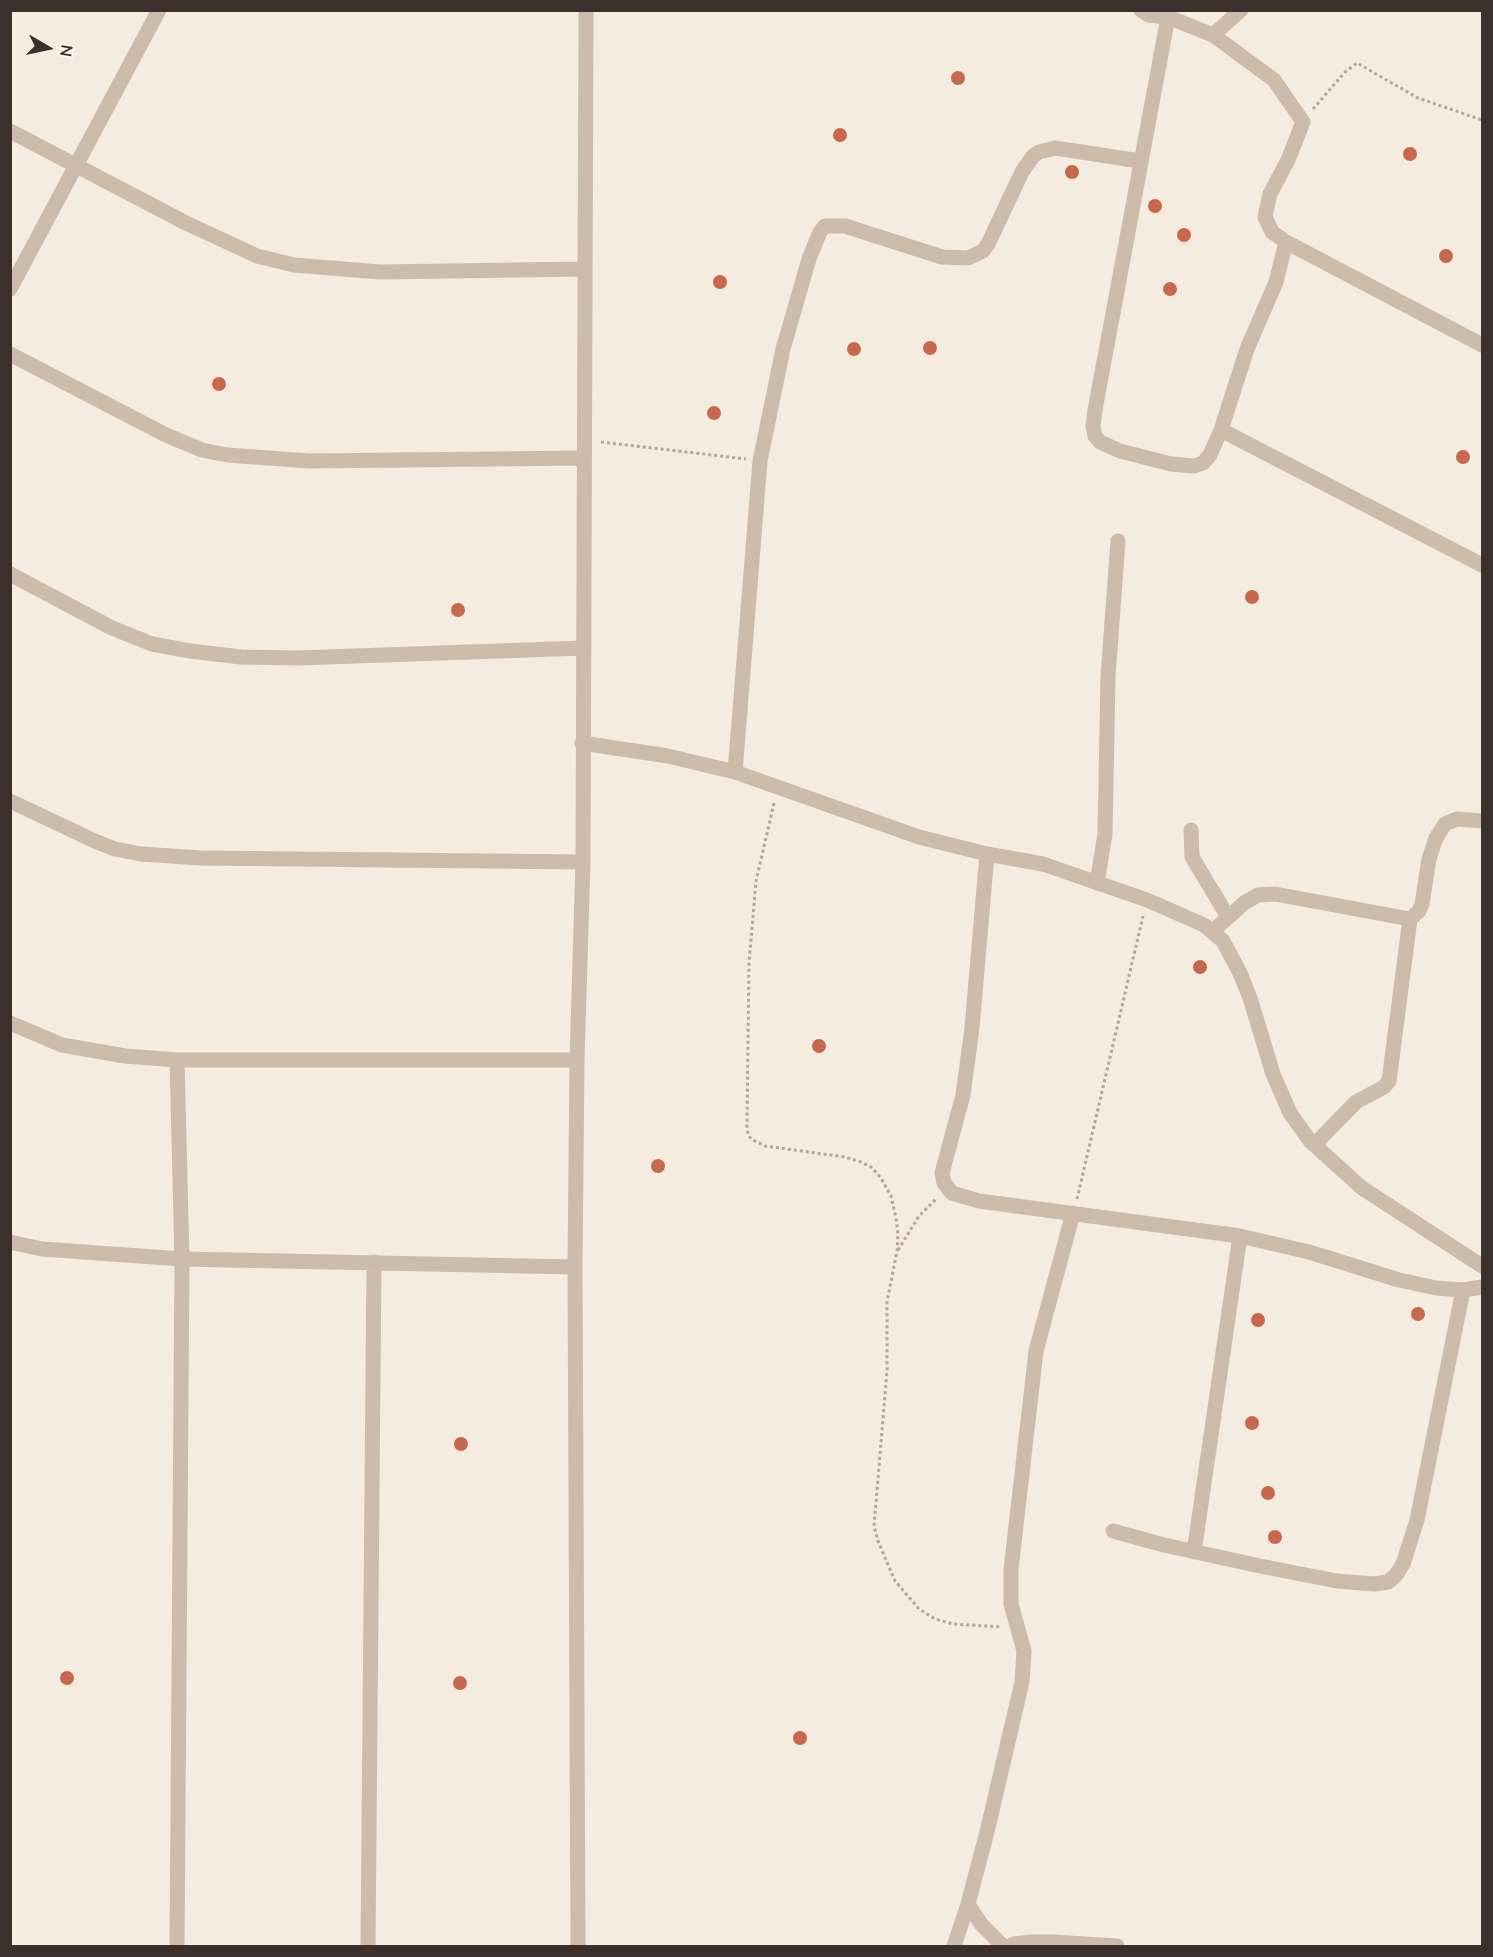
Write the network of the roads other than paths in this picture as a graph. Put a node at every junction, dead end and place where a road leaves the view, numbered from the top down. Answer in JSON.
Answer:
{"nodes":[{"id":1,"x":159,"y":10,"type":"edge"},
{"id":2,"x":586,"y":10,"type":"edge"},
{"id":3,"x":1141,"y":10,"type":"edge"},
{"id":4,"x":1241,"y":10,"type":"edge"},
{"id":5,"x":1168,"y":17,"type":"junction"},
{"id":6,"x":1213,"y":35,"type":"junction"},
{"id":7,"x":10,"y":131,"type":"edge"},
{"id":8,"x":1140,"y":161,"type":"junction"},
{"id":9,"x":76,"y":165,"type":"junction"},
{"id":10,"x":1286,"y":242,"type":"junction"},
{"id":11,"x":584,"y":268,"type":"junction"},
{"id":12,"x":10,"y":290,"type":"edge"},
{"id":13,"x":1482,"y":345,"type":"edge"},
{"id":14,"x":10,"y":354,"type":"edge"},
{"id":15,"x":1221,"y":430,"type":"junction"},
{"id":16,"x":583,"y":458,"type":"junction"},
{"id":17,"x":1118,"y":541,"type":"dead end"},
{"id":18,"x":1482,"y":565,"type":"edge"},
{"id":19,"x":10,"y":574,"type":"edge"},
{"id":20,"x":583,"y":648,"type":"junction"},
{"id":21,"x":582,"y":743,"type":"junction"},
{"id":22,"x":735,"y":772,"type":"junction"},
{"id":23,"x":10,"y":801,"type":"edge"},
{"id":24,"x":1482,"y":821,"type":"edge"},
{"id":25,"x":1191,"y":830,"type":"dead end"},
{"id":26,"x":987,"y":854,"type":"junction"},
{"id":27,"x":583,"y":862,"type":"junction"},
{"id":28,"x":1097,"y":883,"type":"junction"},
{"id":29,"x":1228,"y":917,"type":"junction"},
{"id":30,"x":1410,"y":919,"type":"junction"},
{"id":31,"x":1213,"y":930,"type":"junction"},
{"id":32,"x":10,"y":1023,"type":"edge"},
{"id":33,"x":177,"y":1060,"type":"junction"},
{"id":34,"x":577,"y":1060,"type":"junction"},
{"id":35,"x":1314,"y":1145,"type":"junction"},
{"id":36,"x":1073,"y":1214,"type":"junction"},
{"id":37,"x":1240,"y":1236,"type":"junction"},
{"id":38,"x":10,"y":1242,"type":"edge"},
{"id":39,"x":182,"y":1259,"type":"junction"},
{"id":40,"x":374,"y":1262,"type":"junction"},
{"id":41,"x":1482,"y":1266,"type":"edge"},
{"id":42,"x":575,"y":1267,"type":"junction"},
{"id":43,"x":1482,"y":1287,"type":"edge"},
{"id":44,"x":1463,"y":1290,"type":"junction"},
{"id":45,"x":1113,"y":1532,"type":"dead end"},
{"id":46,"x":1194,"y":1552,"type":"junction"},
{"id":47,"x":968,"y":1904,"type":"junction"},
{"id":48,"x":177,"y":1947,"type":"edge"},
{"id":49,"x":368,"y":1947,"type":"edge"},
{"id":50,"x":578,"y":1947,"type":"edge"},
{"id":51,"x":954,"y":1947,"type":"edge"},
{"id":52,"x":1003,"y":1947,"type":"edge"},
{"id":53,"x":1010,"y":1947,"type":"edge"},
{"id":54,"x":1117,"y":1947,"type":"edge"}],
"edges":[{"from":1,"to":9,"type":"street"},
{"from":2,"to":11,"type":"street"},
{"from":3,"to":5,"type":"street"},
{"from":4,"to":6,"type":"street"},
{"from":5,"to":6,"type":"street"},
{"from":5,"to":8,"type":"street"},
{"from":6,"to":10,"type":"street"},
{"from":7,"to":9,"type":"street"},
{"from":8,"to":15,"type":"street"},
{"from":8,"to":22,"type":"street"},
{"from":9,"to":11,"type":"street"},
{"from":9,"to":12,"type":"street"},
{"from":10,"to":13,"type":"street"},
{"from":10,"to":15,"type":"street"},
{"from":11,"to":16,"type":"street"},
{"from":14,"to":16,"type":"street"},
{"from":15,"to":18,"type":"street"},
{"from":16,"to":20,"type":"street"},
{"from":17,"to":28,"type":"street"},
{"from":19,"to":20,"type":"street"},
{"from":20,"to":21,"type":"street"},
{"from":21,"to":22,"type":"street"},
{"from":21,"to":27,"type":"street"},
{"from":22,"to":26,"type":"street"},
{"from":23,"to":27,"type":"street"},
{"from":24,"to":30,"type":"street"},
{"from":25,"to":29,"type":"street"},
{"from":26,"to":28,"type":"street"},
{"from":26,"to":36,"type":"street"},
{"from":27,"to":34,"type":"street"},
{"from":28,"to":31,"type":"street"},
{"from":29,"to":30,"type":"street"},
{"from":29,"to":31,"type":"street"},
{"from":30,"to":35,"type":"street"},
{"from":31,"to":35,"type":"street"},
{"from":32,"to":33,"type":"street"},
{"from":33,"to":34,"type":"street"},
{"from":33,"to":39,"type":"street"},
{"from":34,"to":42,"type":"street"},
{"from":35,"to":41,"type":"street"},
{"from":36,"to":37,"type":"street"},
{"from":36,"to":47,"type":"street"},
{"from":37,"to":44,"type":"street"},
{"from":37,"to":46,"type":"street"},
{"from":38,"to":39,"type":"street"},
{"from":39,"to":40,"type":"street"},
{"from":39,"to":48,"type":"street"},
{"from":40,"to":42,"type":"street"},
{"from":40,"to":49,"type":"street"},
{"from":42,"to":50,"type":"street"},
{"from":43,"to":44,"type":"street"},
{"from":44,"to":46,"type":"street"},
{"from":45,"to":46,"type":"street"},
{"from":47,"to":51,"type":"street"},
{"from":47,"to":52,"type":"street"},
{"from":53,"to":54,"type":"street"}]}
